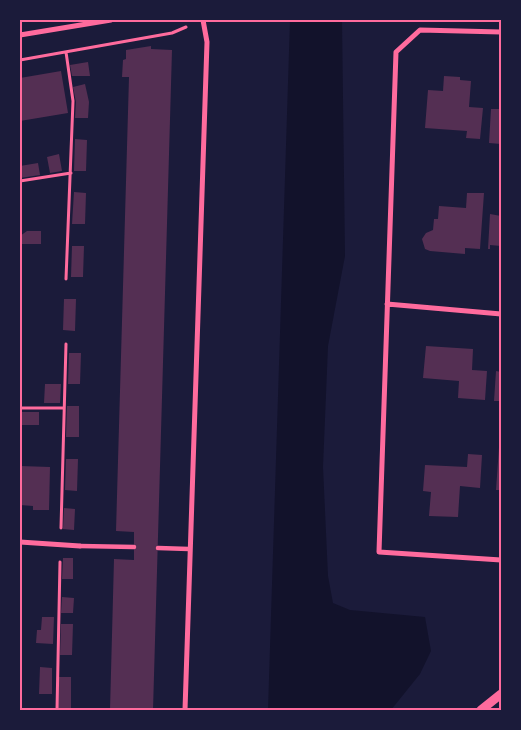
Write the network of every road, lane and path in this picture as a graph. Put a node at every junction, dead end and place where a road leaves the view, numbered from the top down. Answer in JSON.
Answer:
{"nodes":[{"id":1,"x":111,"y":20,"type":"edge"},
{"id":2,"x":203,"y":20,"type":"edge"},
{"id":3,"x":501,"y":32,"type":"edge"},
{"id":4,"x":20,"y":35,"type":"edge"},
{"id":5,"x":66,"y":52,"type":"junction"},
{"id":6,"x":20,"y":60,"type":"edge"},
{"id":7,"x":71,"y":173,"type":"junction"},
{"id":8,"x":20,"y":181,"type":"edge"},
{"id":9,"x":66,"y":279,"type":"dead end"},
{"id":10,"x":387,"y":304,"type":"junction"},
{"id":11,"x":501,"y":314,"type":"edge"},
{"id":12,"x":20,"y":408,"type":"edge"},
{"id":13,"x":64,"y":408,"type":"dead end"},
{"id":14,"x":20,"y":542,"type":"edge"},
{"id":15,"x":80,"y":546,"type":"joint"},
{"id":16,"x":134,"y":547,"type":"dead end"},
{"id":17,"x":158,"y":548,"type":"dead end"},
{"id":18,"x":189,"y":549,"type":"junction"},
{"id":19,"x":501,"y":560,"type":"edge"},
{"id":20,"x":501,"y":694,"type":"edge"},
{"id":21,"x":185,"y":710,"type":"edge"},
{"id":22,"x":481,"y":710,"type":"edge"}],
"edges":[{"from":1,"to":4,"type":"street"},
{"from":2,"to":5,"type":"path"},
{"from":2,"to":18,"type":"street"},
{"from":3,"to":10,"type":"street"},
{"from":5,"to":6,"type":"path"},
{"from":5,"to":7,"type":"path"},
{"from":7,"to":8,"type":"path"},
{"from":7,"to":9,"type":"path"},
{"from":10,"to":11,"type":"street"},
{"from":10,"to":19,"type":"street"},
{"from":12,"to":13,"type":"path"},
{"from":14,"to":15,"type":"street"},
{"from":15,"to":16,"type":"street"},
{"from":17,"to":18,"type":"street"},
{"from":18,"to":21,"type":"street"},
{"from":20,"to":22,"type":"street"}]}
